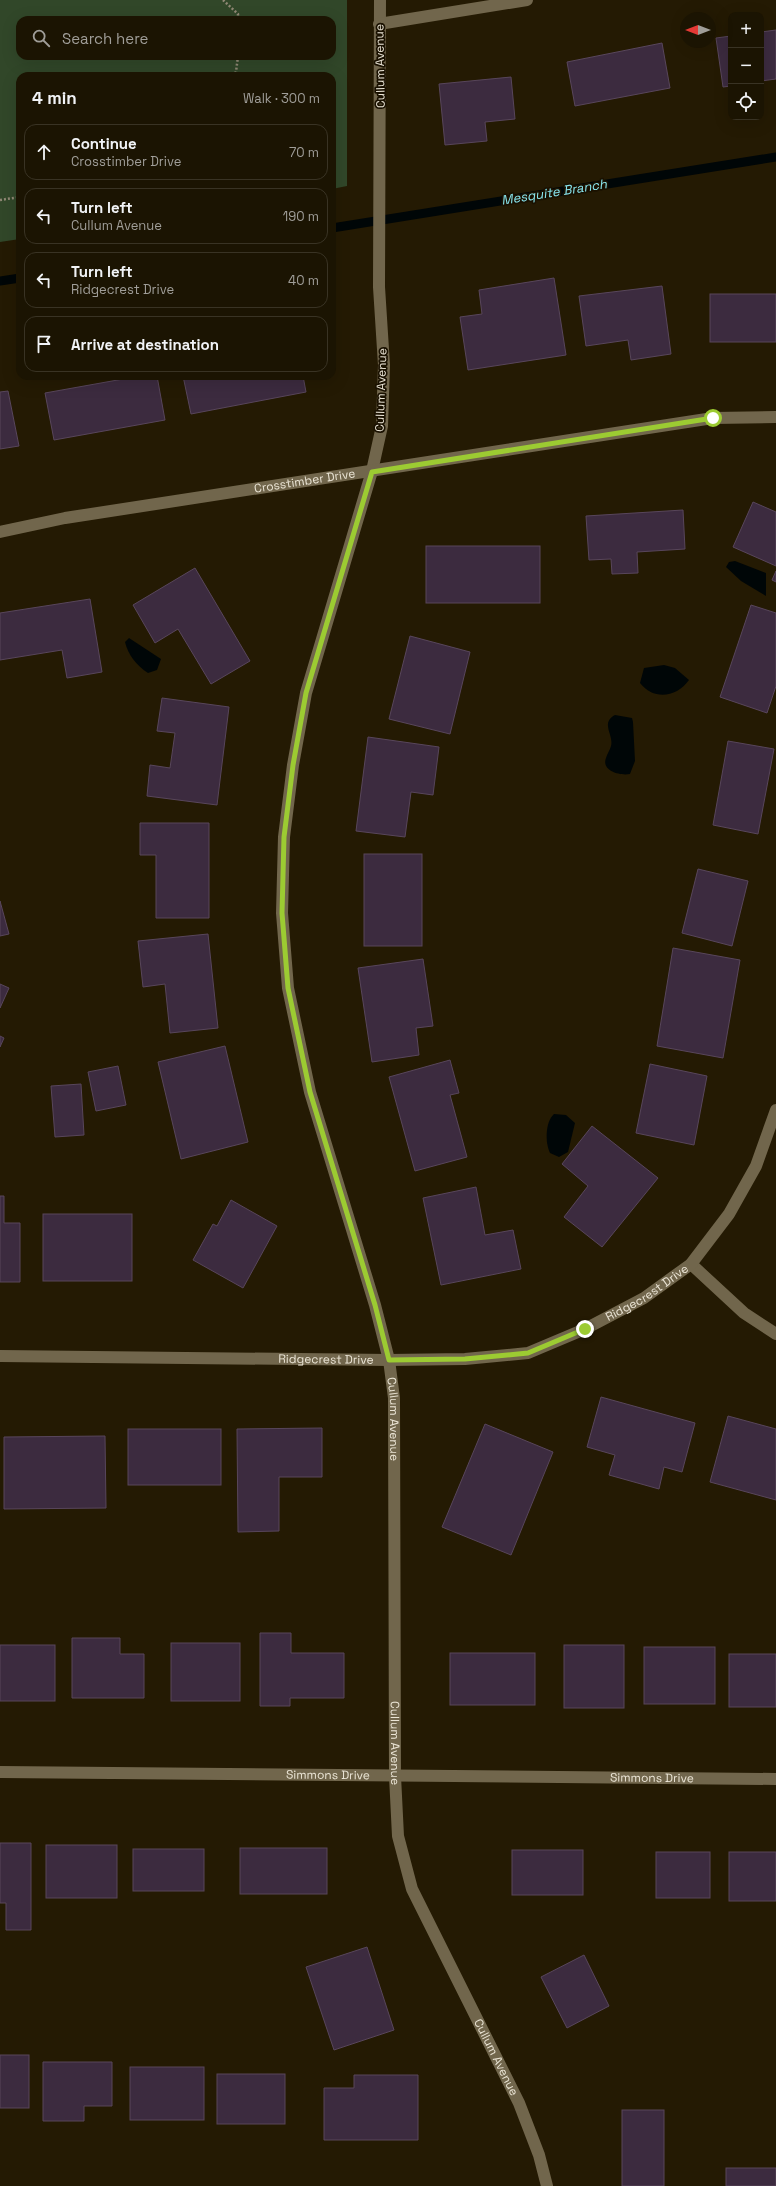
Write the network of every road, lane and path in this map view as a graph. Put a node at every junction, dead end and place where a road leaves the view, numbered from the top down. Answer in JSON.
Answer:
{"nodes":[{"id":1,"x":223,"y":0,"type":"edge"},
{"id":2,"x":380,"y":0,"type":"edge"},
{"id":3,"x":527,"y":0,"type":"edge"},
{"id":4,"x":238,"y":16,"type":"edge"},
{"id":5,"x":379,"y":24,"type":"junction"},
{"id":6,"x":238,"y":60,"type":"edge"},
{"id":7,"x":236,"y":72,"type":"edge"},
{"id":8,"x":16,"y":198,"type":"edge"},
{"id":9,"x":0,"y":200,"type":"edge"},
{"id":10,"x":776,"y":417,"type":"edge"},
{"id":11,"x":372,"y":472,"type":"junction"},
{"id":12,"x":0,"y":532,"type":"edge"},
{"id":13,"x":776,"y":1110,"type":"edge"},
{"id":14,"x":691,"y":1264,"type":"junction"},
{"id":15,"x":776,"y":1334,"type":"edge"},
{"id":16,"x":0,"y":1356,"type":"edge"},
{"id":17,"x":389,"y":1360,"type":"junction"},
{"id":18,"x":0,"y":1772,"type":"edge"},
{"id":19,"x":395,"y":1776,"type":"junction"},
{"id":20,"x":776,"y":1779,"type":"edge"},
{"id":21,"x":547,"y":2186,"type":"edge"}],
"edges":[{"from":1,"to":4,"type":"path"},
{"from":2,"to":5,"type":"street","name":"Cullum Avenue"},
{"from":3,"to":5,"type":"street"},
{"from":5,"to":11,"type":"street","name":"Cullum Avenue"},
{"from":6,"to":7,"type":"path"},
{"from":8,"to":9,"type":"path"},
{"from":10,"to":11,"type":"street","name":"Crosstimber Drive"},
{"from":11,"to":12,"type":"street","name":"Crosstimber Drive"},
{"from":11,"to":17,"type":"street","name":"Cullum Avenue"},
{"from":13,"to":14,"type":"street","name":"Ridgecrest Drive"},
{"from":14,"to":15,"type":"street"},
{"from":14,"to":17,"type":"street","name":"Ridgecrest Drive"},
{"from":16,"to":17,"type":"street","name":"Ridgecrest Drive"},
{"from":17,"to":19,"type":"street","name":"Cullum Avenue"},
{"from":18,"to":19,"type":"street","name":"Simmons Drive"},
{"from":19,"to":20,"type":"street","name":"Simmons Drive"},
{"from":19,"to":21,"type":"street","name":"Cullum Avenue"}]}
